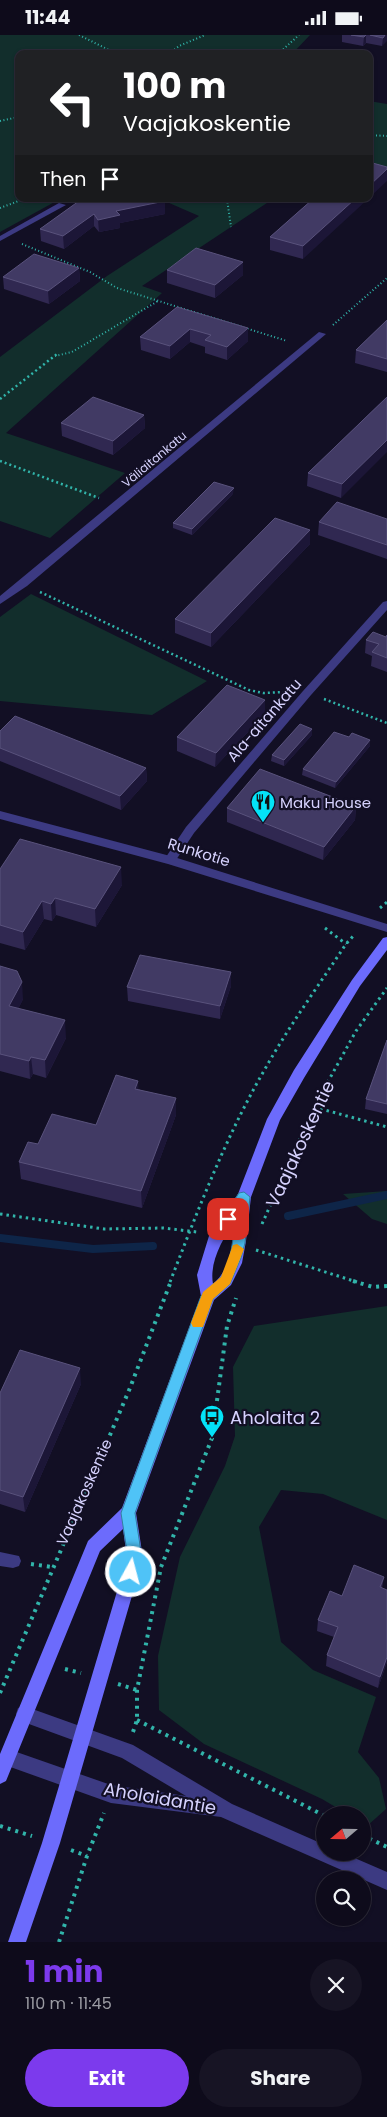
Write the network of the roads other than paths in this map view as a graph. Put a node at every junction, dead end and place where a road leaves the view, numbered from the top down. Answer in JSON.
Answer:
{"nodes":[{"id":1,"x":62,"y":205,"type":"dead end"},
{"id":2,"x":2,"y":238,"type":"edge"},
{"id":3,"x":322,"y":334,"type":"road end"},
{"id":4,"x":0,"y":601,"type":"edge"},
{"id":5,"x":387,"y":604,"type":"edge"},
{"id":6,"x":0,"y":815,"type":"edge"},
{"id":7,"x":170,"y":860,"type":"junction"},
{"id":8,"x":387,"y":928,"type":"edge"},
{"id":9,"x":387,"y":941,"type":"edge"},
{"id":10,"x":244,"y":1197,"type":"junction"},
{"id":11,"x":208,"y":1296,"type":"junction"},
{"id":12,"x":128,"y":1513,"type":"junction"},
{"id":13,"x":24,"y":1713,"type":"junction"},
{"id":14,"x":83,"y":1735,"type":"junction"},
{"id":15,"x":8,"y":1758,"type":"junction"},
{"id":16,"x":0,"y":1775,"type":"edge"},
{"id":17,"x":70,"y":1778,"type":"junction"},
{"id":18,"x":226,"y":1810,"type":"junction"},
{"id":19,"x":387,"y":1881,"type":"edge"},
{"id":20,"x":17,"y":1942,"type":"edge"}],
"edges":[{"from":1,"to":2,"type":"street"},
{"from":3,"to":4,"type":"street","name":"Väliaitankatu"},
{"from":5,"to":7,"type":"street","name":"Ala-aitankatu"},
{"from":6,"to":7,"type":"street","name":"Runkotie"},
{"from":7,"to":8,"type":"street","name":"Runkotie"},
{"from":9,"to":10,"type":"main road","name":"Vaajakoskentie"},
{"from":10,"to":11,"type":"main road","name":"Vaajakoskentie"},
{"from":10,"to":11,"type":"main road","name":"Vaajakoskentie"},
{"from":11,"to":12,"type":"main road","name":"Vaajakoskentie"},
{"from":12,"to":13,"type":"main road","name":"Vaajakoskentie"},
{"from":12,"to":14,"type":"main road","name":"Vaajakoskentie"},
{"from":13,"to":14,"type":"street","name":"Aholaidantie"},
{"from":13,"to":15,"type":"main road","name":"Vaajakoskentie"},
{"from":14,"to":17,"type":"main road","name":"Vaajakoskentie"},
{"from":14,"to":18,"type":"street","name":"Aholaidantie"},
{"from":15,"to":16,"type":"main road","name":"Vaajakoskentie"},
{"from":15,"to":17,"type":"street","name":"Aholaidantie"},
{"from":17,"to":18,"type":"street","name":"Aholaidantie"},
{"from":17,"to":20,"type":"main road","name":"Vaajakoskentie"},
{"from":18,"to":19,"type":"street","name":"Aholaidantie"}]}
